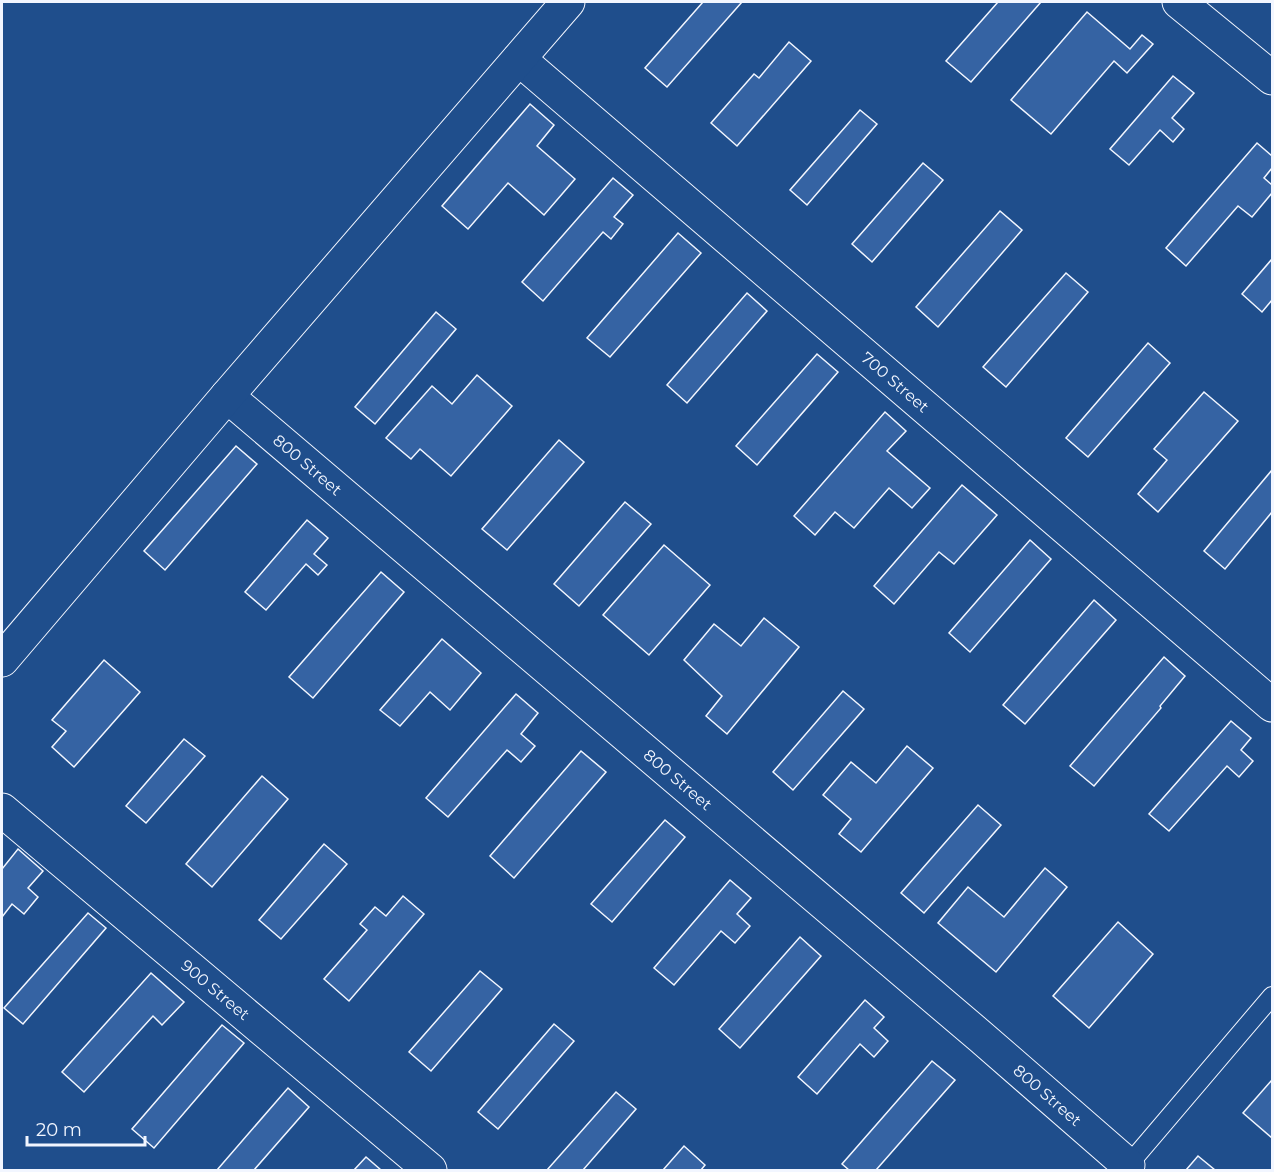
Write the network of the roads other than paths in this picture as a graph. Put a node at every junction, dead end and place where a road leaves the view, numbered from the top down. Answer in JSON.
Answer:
{"nodes":[{"id":1,"x":568,"y":2,"type":"edge"},
{"id":2,"x":1179,"y":2,"type":"edge"},
{"id":3,"x":519,"y":59,"type":"junction"},
{"id":4,"x":1272,"y":78,"type":"edge"},
{"id":5,"x":226,"y":396,"type":"junction"},
{"id":6,"x":2,"y":660,"type":"edge"},
{"id":7,"x":1272,"y":705,"type":"edge"},
{"id":8,"x":2,"y":810,"type":"edge"},
{"id":9,"x":1272,"y":996,"type":"edge"},
{"id":10,"x":1125,"y":1168,"type":"edge"},
{"id":11,"x":430,"y":1170,"type":"edge"}],
"edges":[{"from":1,"to":3,"type":"street"},
{"from":2,"to":4,"type":"street"},
{"from":3,"to":5,"type":"street"},
{"from":3,"to":7,"type":"street","name":"700 Street"},
{"from":5,"to":6,"type":"street"},
{"from":5,"to":10,"type":"street","name":"800 Street"},
{"from":8,"to":11,"type":"street","name":"900 Street"},
{"from":9,"to":10,"type":"lane"}]}
